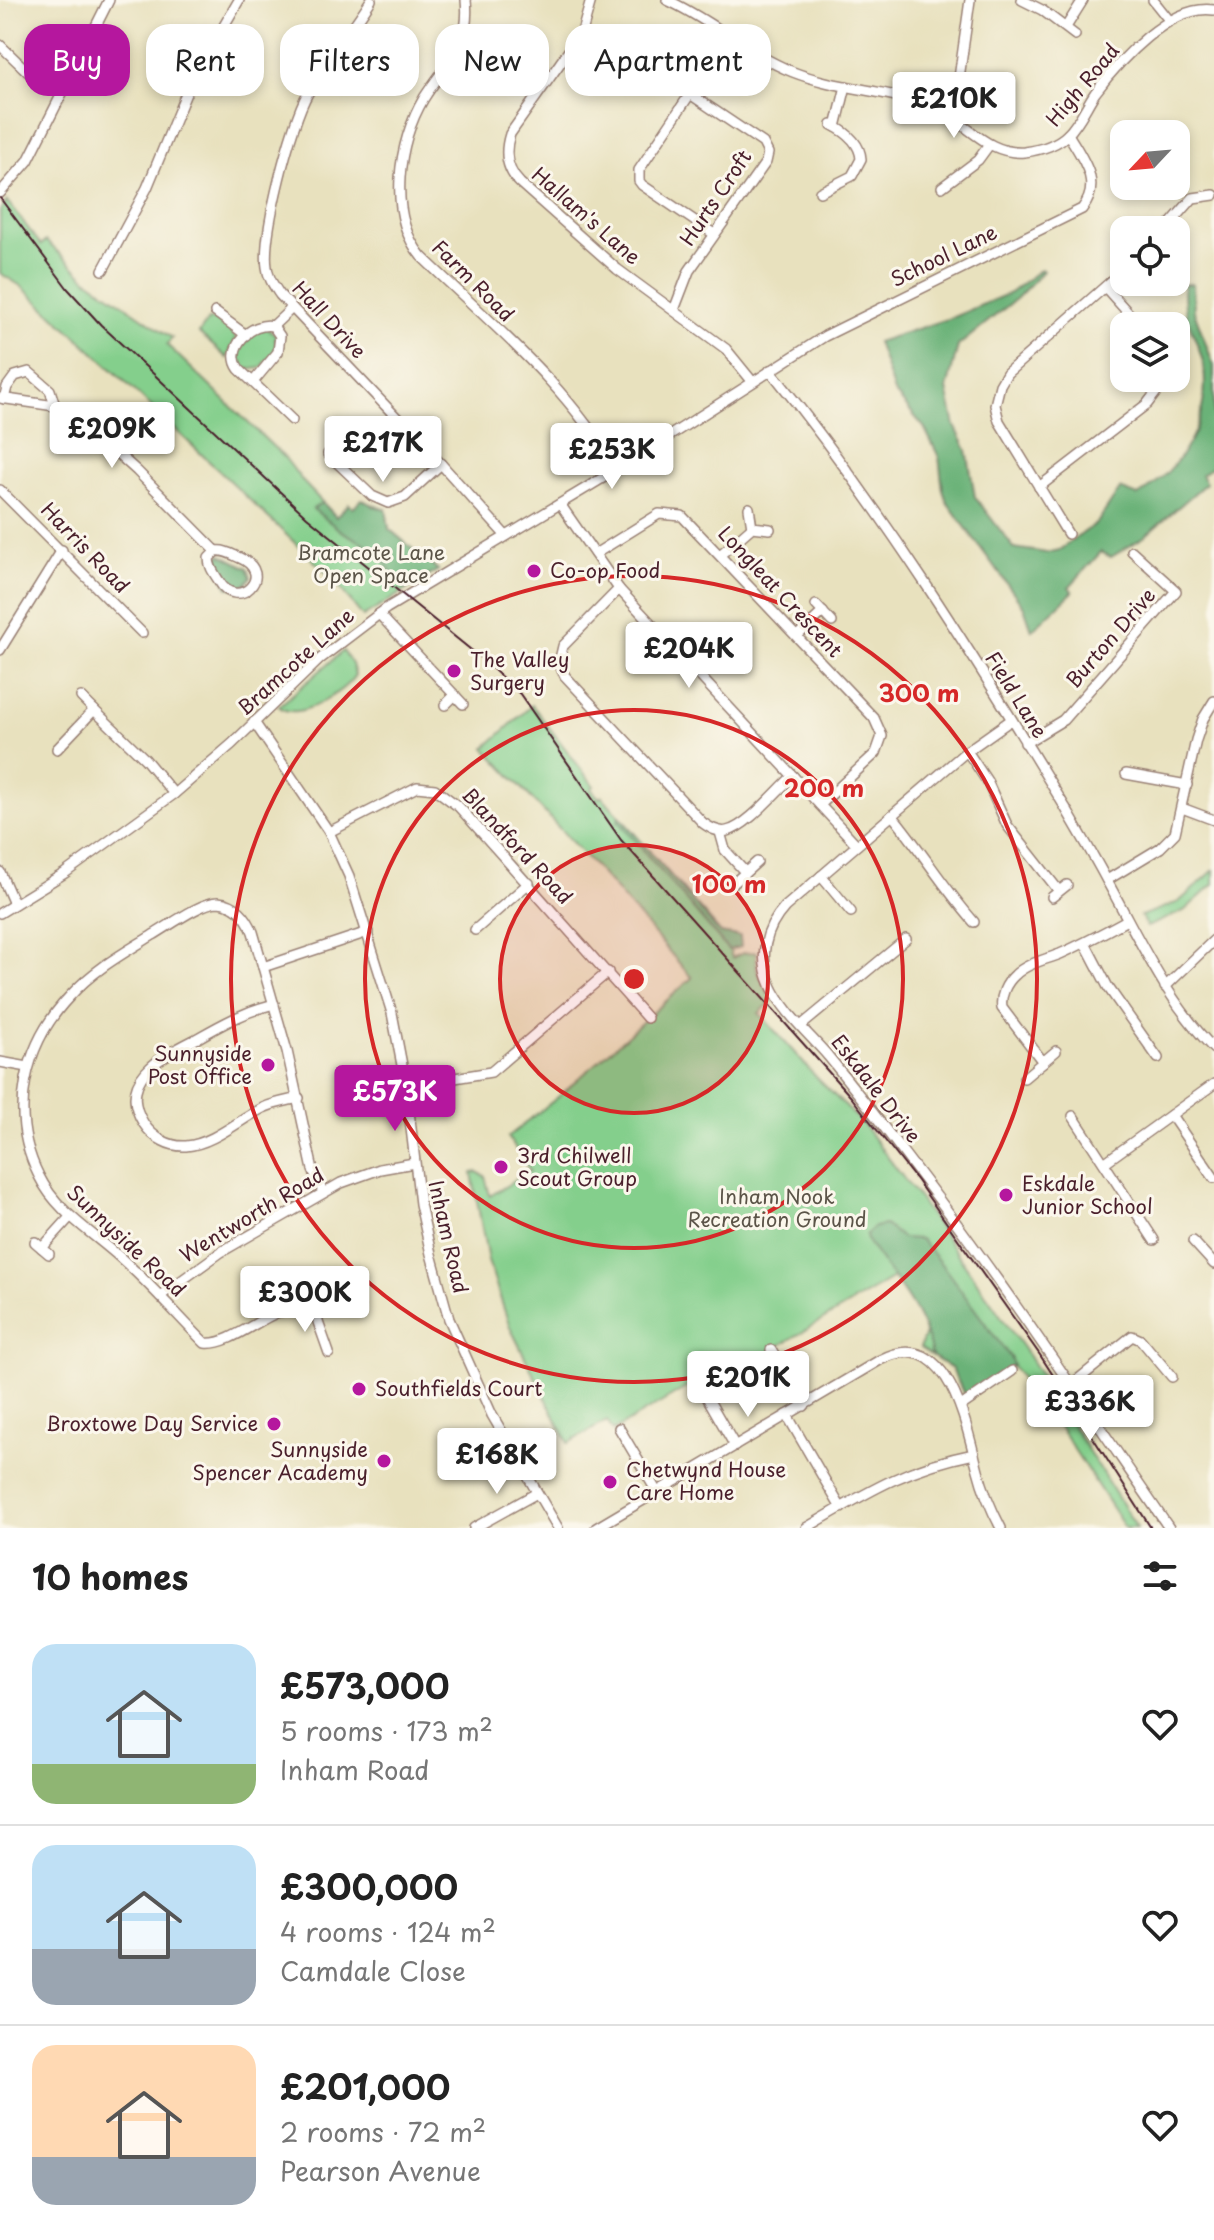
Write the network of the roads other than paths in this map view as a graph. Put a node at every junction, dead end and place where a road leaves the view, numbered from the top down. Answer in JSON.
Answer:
{"nodes":[{"id":1,"x":109,"y":0,"type":"edge"},
{"id":2,"x":239,"y":0,"type":"edge"},
{"id":3,"x":371,"y":0,"type":"edge"},
{"id":4,"x":466,"y":0,"type":"edge"},
{"id":5,"x":591,"y":0,"type":"edge"},
{"id":6,"x":667,"y":0,"type":"edge"},
{"id":7,"x":970,"y":0,"type":"edge"},
{"id":8,"x":1022,"y":0,"type":"edge"},
{"id":9,"x":1083,"y":0,"type":"edge"},
{"id":10,"x":1153,"y":0,"type":"edge"},
{"id":11,"x":1193,"y":4,"type":"edge"},
{"id":12,"x":1214,"y":10,"type":"edge"},
{"id":13,"x":1169,"y":20,"type":"junction"},
{"id":14,"x":97,"y":24,"type":"edge"},
{"id":15,"x":710,"y":24,"type":"edge"},
{"id":16,"x":1066,"y":27,"type":"junction"},
{"id":17,"x":1075,"y":35,"type":"dead end"},
{"id":18,"x":0,"y":45,"type":"edge"},
{"id":19,"x":771,"y":61,"type":"edge"},
{"id":20,"x":24,"y":68,"type":"edge"},
{"id":21,"x":846,"y":86,"type":"junction"},
{"id":22,"x":62,"y":96,"type":"edge"},
{"id":23,"x":689,"y":96,"type":"edge"},
{"id":24,"x":693,"y":96,"type":"edge"},
{"id":25,"x":942,"y":111,"type":"junction"},
{"id":26,"x":1068,"y":134,"type":"junction"},
{"id":27,"x":989,"y":145,"type":"junction"},
{"id":28,"x":942,"y":187,"type":"dead end"},
{"id":29,"x":827,"y":192,"type":"dead end"},
{"id":30,"x":0,"y":193,"type":"edge"},
{"id":31,"x":1214,"y":195,"type":"edge"},
{"id":32,"x":1177,"y":216,"type":"edge"},
{"id":33,"x":714,"y":234,"type":"junction"},
{"id":34,"x":103,"y":270,"type":"dead end"},
{"id":35,"x":1110,"y":283,"type":"edge"},
{"id":36,"x":1105,"y":287,"type":"junction"},
{"id":37,"x":292,"y":308,"type":"junction"},
{"id":38,"x":674,"y":310,"type":"junction"},
{"id":39,"x":215,"y":312,"type":"dead end"},
{"id":40,"x":1127,"y":312,"type":"edge"},
{"id":41,"x":273,"y":326,"type":"junction"},
{"id":42,"x":246,"y":335,"type":"junction"},
{"id":43,"x":770,"y":370,"type":"junction"},
{"id":44,"x":752,"y":381,"type":"junction"},
{"id":45,"x":253,"y":382,"type":"junction"},
{"id":46,"x":1156,"y":392,"type":"edge"},
{"id":47,"x":2,"y":398,"type":"edge"},
{"id":48,"x":55,"y":406,"type":"junction"},
{"id":49,"x":292,"y":420,"type":"dead end"},
{"id":50,"x":328,"y":454,"type":"dead end"},
{"id":51,"x":441,"y":464,"type":"junction"},
{"id":52,"x":616,"y":470,"type":"junction"},
{"id":53,"x":1039,"y":487,"type":"junction"},
{"id":54,"x":0,"y":490,"type":"edge"},
{"id":55,"x":560,"y":504,"type":"junction"},
{"id":56,"x":749,"y":508,"type":"dead end"},
{"id":57,"x":752,"y":527,"type":"junction"},
{"id":58,"x":770,"y":529,"type":"dead end"},
{"id":59,"x":1068,"y":534,"type":"dead end"},
{"id":60,"x":506,"y":536,"type":"junction"},
{"id":61,"x":62,"y":550,"type":"junction"},
{"id":62,"x":216,"y":551,"type":"junction"},
{"id":63,"x":1132,"y":551,"type":"dead end"},
{"id":64,"x":595,"y":554,"type":"junction"},
{"id":65,"x":720,"y":555,"type":"junction"},
{"id":66,"x":619,"y":589,"type":"junction"},
{"id":67,"x":379,"y":614,"type":"junction"},
{"id":68,"x":832,"y":622,"type":"dead end"},
{"id":69,"x":142,"y":633,"type":"dead end"},
{"id":70,"x":797,"y":636,"type":"junction"},
{"id":71,"x":0,"y":650,"type":"edge"},
{"id":72,"x":455,"y":695,"type":"junction"},
{"id":73,"x":81,"y":697,"type":"dead end"},
{"id":74,"x":1214,"y":701,"type":"edge"},
{"id":75,"x":463,"y":704,"type":"dead end"},
{"id":76,"x":445,"y":705,"type":"dead end"},
{"id":77,"x":94,"y":710,"type":"junction"},
{"id":78,"x":1011,"y":720,"type":"junction"},
{"id":79,"x":254,"y":722,"type":"junction"},
{"id":80,"x":57,"y":732,"type":"dead end"},
{"id":81,"x":66,"y":740,"type":"junction"},
{"id":82,"x":1025,"y":743,"type":"junction"},
{"id":83,"x":57,"y":749,"type":"dead end"},
{"id":84,"x":967,"y":751,"type":"junction"},
{"id":85,"x":1141,"y":764,"type":"dead end"},
{"id":86,"x":1126,"y":774,"type":"dead end"},
{"id":87,"x":793,"y":776,"type":"junction"},
{"id":88,"x":1139,"y":776,"type":"junction"},
{"id":89,"x":1187,"y":785,"type":"junction"},
{"id":90,"x":174,"y":794,"type":"junction"},
{"id":91,"x":820,"y":805,"type":"junction"},
{"id":92,"x":1182,"y":808,"type":"junction"},
{"id":93,"x":892,"y":815,"type":"junction"},
{"id":94,"x":1214,"y":820,"type":"edge"},
{"id":95,"x":329,"y":832,"type":"junction"},
{"id":96,"x":720,"y":832,"type":"junction"},
{"id":97,"x":857,"y":845,"type":"junction"},
{"id":98,"x":757,"y":862,"type":"dead end"},
{"id":99,"x":0,"y":872,"type":"edge"},
{"id":100,"x":745,"y":872,"type":"junction"},
{"id":101,"x":821,"y":876,"type":"junction"},
{"id":102,"x":1107,"y":880,"type":"junction"},
{"id":103,"x":735,"y":882,"type":"dead end"},
{"id":104,"x":529,"y":883,"type":"junction"},
{"id":105,"x":1059,"y":891,"type":"dead end"},
{"id":106,"x":14,"y":904,"type":"junction"},
{"id":107,"x":851,"y":912,"type":"dead end"},
{"id":108,"x":0,"y":913,"type":"edge"},
{"id":109,"x":1127,"y":920,"type":"junction"},
{"id":110,"x":974,"y":922,"type":"dead end"},
{"id":111,"x":475,"y":930,"type":"dead end"},
{"id":112,"x":368,"y":932,"type":"junction"},
{"id":113,"x":906,"y":939,"type":"dead end"},
{"id":114,"x":1214,"y":940,"type":"edge"},
{"id":115,"x":1085,"y":943,"type":"junction"},
{"id":116,"x":263,"y":967,"type":"junction"},
{"id":117,"x":608,"y":972,"type":"junction"},
{"id":118,"x":1165,"y":987,"type":"junction"},
{"id":119,"x":274,"y":1004,"type":"junction"},
{"id":120,"x":647,"y":1018,"type":"dead end"},
{"id":121,"x":802,"y":1025,"type":"junction"},
{"id":122,"x":1214,"y":1049,"type":"edge"},
{"id":123,"x":1056,"y":1051,"type":"dead end"},
{"id":124,"x":1158,"y":1058,"type":"dead end"},
{"id":125,"x":0,"y":1062,"type":"edge"},
{"id":126,"x":1043,"y":1062,"type":"junction"},
{"id":127,"x":28,"y":1067,"type":"junction"},
{"id":128,"x":1024,"y":1078,"type":"dead end"},
{"id":129,"x":1214,"y":1084,"type":"edge"},
{"id":130,"x":406,"y":1086,"type":"junction"},
{"id":131,"x":299,"y":1098,"type":"junction"},
{"id":132,"x":1171,"y":1115,"type":"junction"},
{"id":133,"x":1073,"y":1116,"type":"dead end"},
{"id":134,"x":414,"y":1163,"type":"junction"},
{"id":135,"x":1104,"y":1163,"type":"junction"},
{"id":136,"x":1214,"y":1178,"type":"edge"},
{"id":137,"x":323,"y":1192,"type":"junction"},
{"id":138,"x":70,"y":1217,"type":"junction"},
{"id":139,"x":1154,"y":1240,"type":"dead end"},
{"id":140,"x":1193,"y":1241,"type":"dead end"},
{"id":141,"x":42,"y":1248,"type":"dead end"},
{"id":142,"x":1214,"y":1264,"type":"edge"},
{"id":143,"x":345,"y":1285,"type":"dead end"},
{"id":144,"x":160,"y":1296,"type":"junction"},
{"id":145,"x":351,"y":1298,"type":"junction"},
{"id":146,"x":317,"y":1308,"type":"junction"},
{"id":147,"x":360,"y":1308,"type":"dead end"},
{"id":148,"x":771,"y":1350,"type":"dead end"},
{"id":149,"x":329,"y":1353,"type":"dead end"},
{"id":150,"x":1012,"y":1371,"type":"dead end"},
{"id":151,"x":1172,"y":1377,"type":"dead end"},
{"id":152,"x":700,"y":1385,"type":"dead end"},
{"id":153,"x":1070,"y":1386,"type":"junction"},
{"id":154,"x":804,"y":1406,"type":"junction"},
{"id":155,"x":961,"y":1406,"type":"junction"},
{"id":156,"x":787,"y":1415,"type":"junction"},
{"id":157,"x":619,"y":1428,"type":"dead end"},
{"id":158,"x":735,"y":1446,"type":"junction"},
{"id":159,"x":974,"y":1454,"type":"junction"},
{"id":160,"x":657,"y":1492,"type":"junction"},
{"id":161,"x":537,"y":1493,"type":"junction"},
{"id":162,"x":841,"y":1508,"type":"junction"},
{"id":163,"x":614,"y":1517,"type":"junction"},
{"id":164,"x":474,"y":1528,"type":"edge"},
{"id":165,"x":558,"y":1528,"type":"edge"},
{"id":166,"x":596,"y":1528,"type":"edge"},
{"id":167,"x":620,"y":1528,"type":"edge"},
{"id":168,"x":806,"y":1528,"type":"edge"},
{"id":169,"x":1001,"y":1528,"type":"edge"},
{"id":170,"x":1169,"y":1528,"type":"edge"}],
"edges":[{"from":1,"to":14,"type":"street"},
{"from":2,"to":34,"type":"street"},
{"from":3,"to":37,"type":"street","name":"Hall Drive"},
{"from":4,"to":52,"type":"street","name":"Farm Road"},
{"from":5,"to":38,"type":"street","name":"Hallam's Lane"},
{"from":6,"to":15,"type":"street","name":"High Road"},
{"from":7,"to":25,"type":"street"},
{"from":8,"to":16,"type":"street"},
{"from":9,"to":16,"type":"street"},
{"from":10,"to":13,"type":"street"},
{"from":11,"to":12,"type":"street","name":"High Road"},
{"from":11,"to":13,"type":"street","name":"High Road"},
{"from":13,"to":26,"type":"street","name":"High Road"},
{"from":16,"to":17,"type":"street"},
{"from":18,"to":20,"type":"street"},
{"from":19,"to":21,"type":"street","name":"High Road"},
{"from":21,"to":25,"type":"street","name":"High Road"},
{"from":21,"to":29,"type":"street"},
{"from":22,"to":30,"type":"street"},
{"from":23,"to":33,"type":"street"},
{"from":24,"to":33,"type":"street","name":"Hurts Croft"},
{"from":25,"to":27,"type":"street","name":"High Road"},
{"from":26,"to":27,"type":"street","name":"High Road"},
{"from":26,"to":43,"type":"street","name":"School Lane"},
{"from":27,"to":28,"type":"street"},
{"from":31,"to":32,"type":"street"},
{"from":33,"to":38,"type":"street","name":"Hurts Croft"},
{"from":35,"to":36,"type":"street"},
{"from":36,"to":40,"type":"street"},
{"from":36,"to":53,"type":"street"},
{"from":37,"to":41,"type":"street"},
{"from":37,"to":51,"type":"street","name":"Hall Drive"},
{"from":38,"to":44,"type":"street","name":"Hallam's Lane"},
{"from":39,"to":42,"type":"street"},
{"from":41,"to":42,"type":"street"},
{"from":41,"to":45,"type":"street"},
{"from":42,"to":45,"type":"street"},
{"from":43,"to":44,"type":"street","name":"School Lane"},
{"from":43,"to":78,"type":"street","name":"Field Lane"},
{"from":44,"to":52,"type":"street","name":"Bramcote Lane"},
{"from":45,"to":49,"type":"street"},
{"from":46,"to":53,"type":"street"},
{"from":47,"to":48,"type":"street"},
{"from":47,"to":48,"type":"street"},
{"from":48,"to":62,"type":"street"},
{"from":50,"to":51,"type":"street"},
{"from":51,"to":60,"type":"street","name":"Hall Drive"},
{"from":52,"to":55,"type":"street","name":"Bramcote Lane"},
{"from":53,"to":59,"type":"street"},
{"from":54,"to":61,"type":"street","name":"Harris Road"},
{"from":55,"to":60,"type":"street","name":"Bramcote Lane"},
{"from":55,"to":64,"type":"street"},
{"from":56,"to":57,"type":"street"},
{"from":57,"to":58,"type":"street"},
{"from":57,"to":65,"type":"street"},
{"from":60,"to":67,"type":"street","name":"Bramcote Lane"},
{"from":61,"to":69,"type":"street","name":"Harris Road"},
{"from":61,"to":71,"type":"street"},
{"from":62,"to":62,"type":"street"},
{"from":63,"to":82,"type":"street","name":"Burton Drive"},
{"from":64,"to":65,"type":"street","name":"Longleat Crescent"},
{"from":64,"to":66,"type":"street"},
{"from":65,"to":70,"type":"street","name":"Longleat Crescent"},
{"from":66,"to":87,"type":"street"},
{"from":66,"to":96,"type":"street"},
{"from":67,"to":72,"type":"street"},
{"from":67,"to":79,"type":"street","name":"Bramcote Lane"},
{"from":68,"to":70,"type":"street"},
{"from":70,"to":91,"type":"street","name":"Longleat Crescent"},
{"from":72,"to":75,"type":"street"},
{"from":72,"to":76,"type":"street"},
{"from":73,"to":77,"type":"street"},
{"from":74,"to":89,"type":"street"},
{"from":77,"to":81,"type":"street"},
{"from":77,"to":90,"type":"street"},
{"from":78,"to":82,"type":"street","name":"Field Lane"},
{"from":78,"to":84,"type":"street","name":"Eskdale Drive"},
{"from":79,"to":90,"type":"street","name":"Bramcote Lane"},
{"from":79,"to":95,"type":"street","name":"Inham Road"},
{"from":80,"to":81,"type":"street"},
{"from":81,"to":83,"type":"street"},
{"from":82,"to":102,"type":"street","name":"Field Lane"},
{"from":84,"to":93,"type":"street","name":"Eskdale Drive"},
{"from":84,"to":105,"type":"street"},
{"from":85,"to":88,"type":"street"},
{"from":86,"to":88,"type":"street"},
{"from":87,"to":91,"type":"street"},
{"from":87,"to":96,"type":"street"},
{"from":88,"to":89,"type":"street"},
{"from":89,"to":92,"type":"street"},
{"from":90,"to":106,"type":"street","name":"Bramcote Lane"},
{"from":91,"to":97,"type":"street"},
{"from":92,"to":94,"type":"street"},
{"from":92,"to":102,"type":"street"},
{"from":93,"to":97,"type":"street","name":"Eskdale Drive"},
{"from":93,"to":110,"type":"street"},
{"from":95,"to":104,"type":"street","name":"Blandford Road"},
{"from":95,"to":112,"type":"street","name":"Inham Road"},
{"from":96,"to":100,"type":"street"},
{"from":97,"to":101,"type":"street","name":"Eskdale Drive"},
{"from":98,"to":100,"type":"street"},
{"from":99,"to":106,"type":"street"},
{"from":100,"to":103,"type":"street"},
{"from":101,"to":107,"type":"street"},
{"from":101,"to":121,"type":"street","name":"Eskdale Drive"},
{"from":102,"to":109,"type":"street","name":"Field Lane"},
{"from":104,"to":111,"type":"street"},
{"from":104,"to":117,"type":"street","name":"Blandford Road"},
{"from":106,"to":108,"type":"street","name":"Bramcote Lane"},
{"from":109,"to":115,"type":"street"},
{"from":109,"to":118,"type":"street","name":"Field Lane"},
{"from":112,"to":116,"type":"street"},
{"from":112,"to":130,"type":"street","name":"Inham Road"},
{"from":113,"to":121,"type":"street"},
{"from":114,"to":118,"type":"street"},
{"from":115,"to":124,"type":"street"},
{"from":115,"to":126,"type":"street"},
{"from":116,"to":119,"type":"street","name":"Sunnyside Road"},
{"from":116,"to":127,"type":"street","name":"Sunnyside Road"},
{"from":117,"to":120,"type":"street","name":"Blandford Road"},
{"from":117,"to":130,"type":"street"},
{"from":118,"to":122,"type":"street","name":"Field Lane"},
{"from":119,"to":131,"type":"street","name":"Sunnyside Road"},
{"from":119,"to":131,"type":"street"},
{"from":121,"to":153,"type":"street","name":"Eskdale Drive"},
{"from":123,"to":126,"type":"street"},
{"from":125,"to":127,"type":"street"},
{"from":126,"to":128,"type":"street"},
{"from":127,"to":138,"type":"street","name":"Sunnyside Road"},
{"from":129,"to":132,"type":"street"},
{"from":130,"to":134,"type":"street","name":"Inham Road"},
{"from":131,"to":137,"type":"street","name":"Sunnyside Road"},
{"from":132,"to":135,"type":"street"},
{"from":132,"to":136,"type":"street"},
{"from":133,"to":135,"type":"street"},
{"from":134,"to":137,"type":"street","name":"Wentworth Road"},
{"from":134,"to":161,"type":"street","name":"Inham Road"},
{"from":135,"to":139,"type":"street"},
{"from":137,"to":144,"type":"street","name":"Wentworth Road"},
{"from":138,"to":141,"type":"street"},
{"from":138,"to":144,"type":"street","name":"Sunnyside Road"},
{"from":140,"to":142,"type":"street"},
{"from":143,"to":145,"type":"street"},
{"from":144,"to":146,"type":"street","name":"Sunnyside Road"},
{"from":145,"to":146,"type":"street"},
{"from":145,"to":147,"type":"street"},
{"from":146,"to":149,"type":"street"},
{"from":148,"to":154,"type":"street"},
{"from":150,"to":155,"type":"street"},
{"from":151,"to":153,"type":"street"},
{"from":152,"to":158,"type":"street"},
{"from":153,"to":170,"type":"street","name":"Eskdale Drive"},
{"from":154,"to":155,"type":"street"},
{"from":154,"to":156,"type":"street"},
{"from":155,"to":159,"type":"street"},
{"from":156,"to":158,"type":"street"},
{"from":156,"to":162,"type":"street"},
{"from":157,"to":160,"type":"street"},
{"from":158,"to":160,"type":"street"},
{"from":159,"to":162,"type":"street"},
{"from":159,"to":169,"type":"street"},
{"from":160,"to":163,"type":"street"},
{"from":161,"to":164,"type":"street"},
{"from":161,"to":165,"type":"street","name":"Inham Road"},
{"from":162,"to":168,"type":"street"},
{"from":163,"to":166,"type":"street"},
{"from":163,"to":167,"type":"street"}]}
